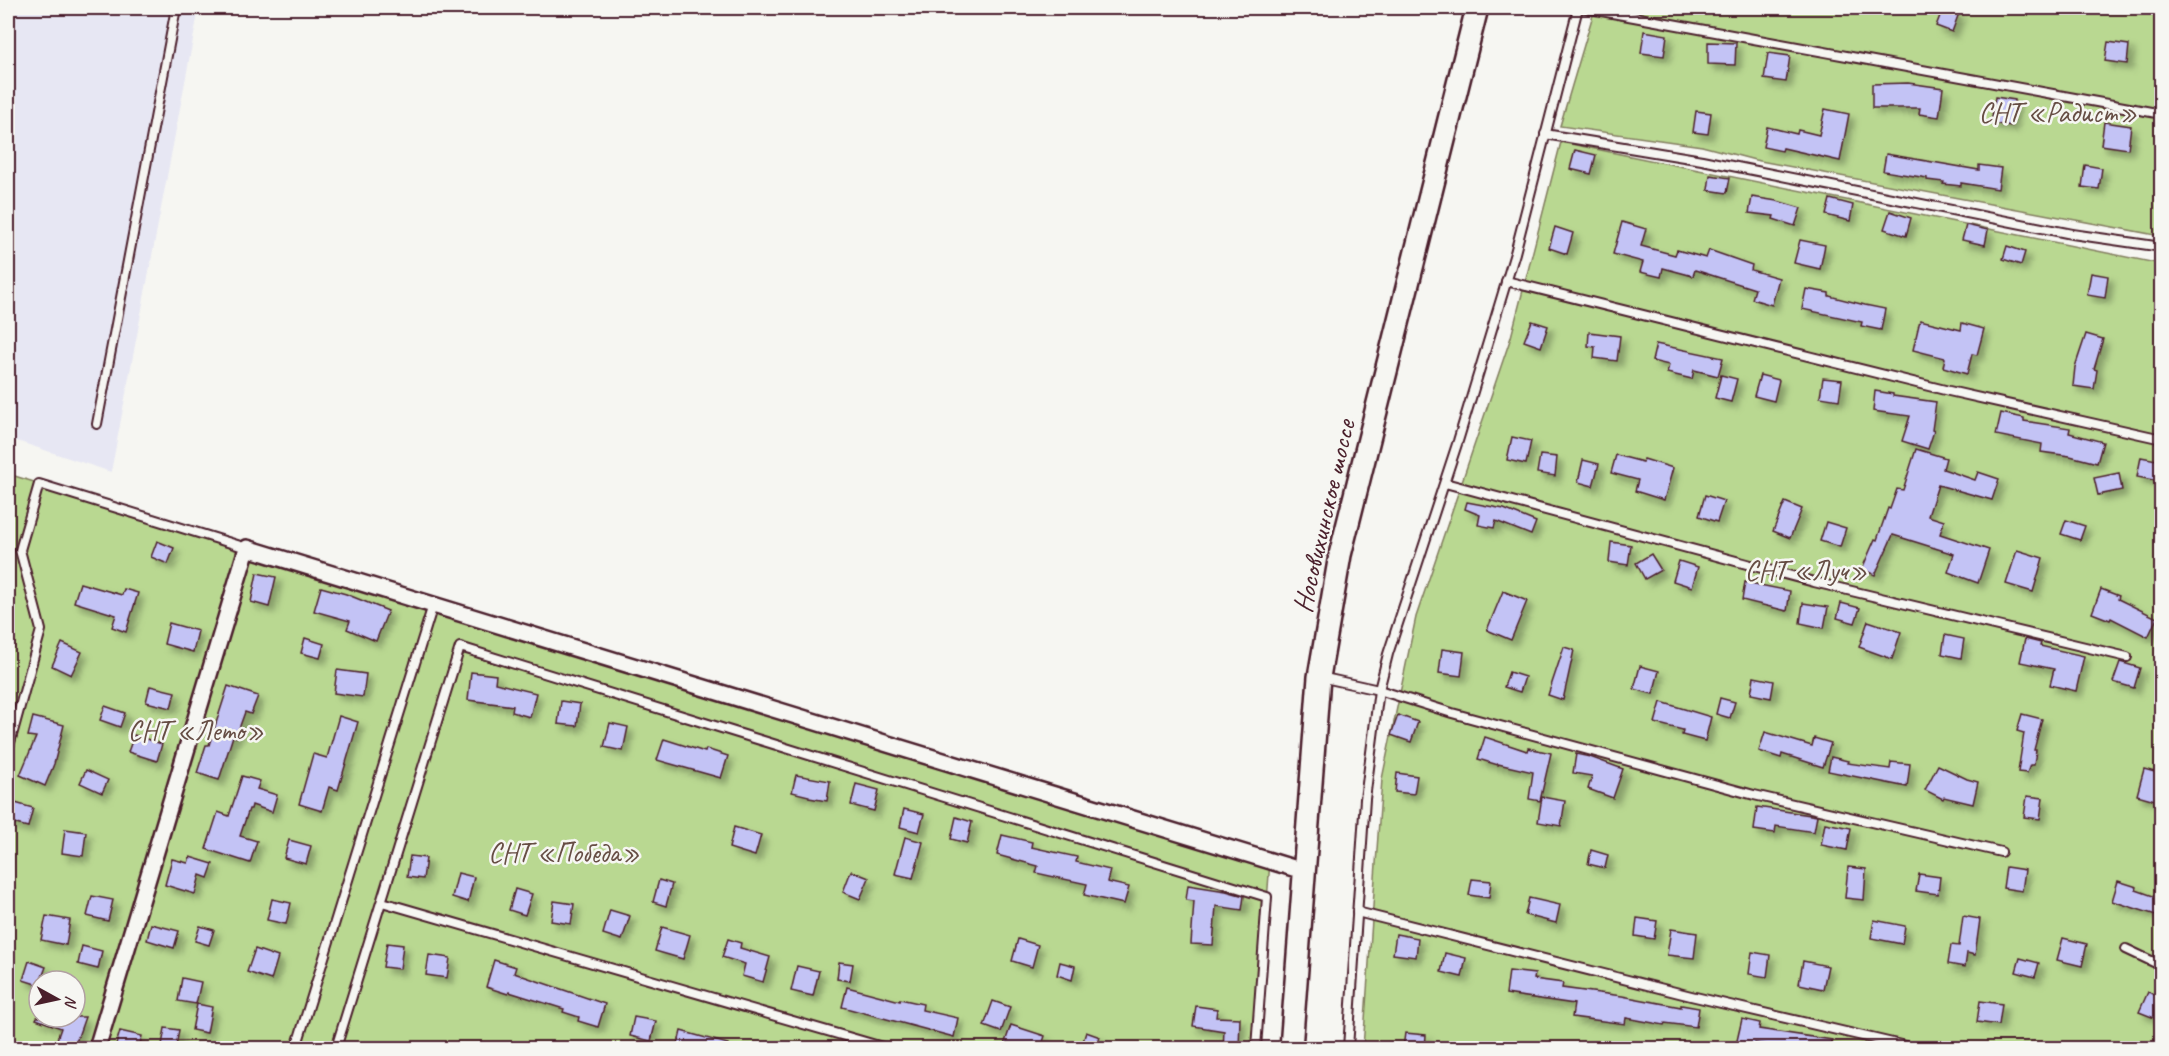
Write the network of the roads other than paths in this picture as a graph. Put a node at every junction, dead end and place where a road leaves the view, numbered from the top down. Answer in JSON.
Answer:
{"nodes":[{"id":1,"x":176,"y":8,"type":"edge"},
{"id":2,"x":1477,"y":8,"type":"edge"},
{"id":3,"x":1578,"y":8,"type":"edge"},
{"id":4,"x":1585,"y":8,"type":"edge"},
{"id":5,"x":2162,"y":114,"type":"edge"},
{"id":6,"x":1545,"y":134,"type":"junction"},
{"id":7,"x":2162,"y":247,"type":"edge"},
{"id":8,"x":1506,"y":281,"type":"junction"},
{"id":9,"x":97,"y":424,"type":"dead end"},
{"id":10,"x":2162,"y":439,"type":"edge"},
{"id":11,"x":1445,"y":483,"type":"junction"},
{"id":12,"x":247,"y":548,"type":"junction"},
{"id":13,"x":433,"y":605,"type":"junction"},
{"id":14,"x":2127,"y":657,"type":"dead end"},
{"id":15,"x":1319,"y":677,"type":"junction"},
{"id":16,"x":1379,"y":690,"type":"junction"},
{"id":17,"x":8,"y":750,"type":"edge"},
{"id":18,"x":2001,"y":852,"type":"dead end"},
{"id":19,"x":1303,"y":871,"type":"junction"},
{"id":20,"x":382,"y":902,"type":"junction"},
{"id":21,"x":1357,"y":912,"type":"junction"},
{"id":22,"x":2126,"y":950,"type":"dead end"},
{"id":23,"x":2162,"y":966,"type":"edge"},
{"id":24,"x":97,"y":1048,"type":"edge"},
{"id":25,"x":296,"y":1048,"type":"edge"},
{"id":26,"x":336,"y":1048,"type":"edge"},
{"id":27,"x":886,"y":1048,"type":"edge"},
{"id":28,"x":1256,"y":1048,"type":"edge"},
{"id":29,"x":1291,"y":1048,"type":"edge"},
{"id":30,"x":1348,"y":1048,"type":"edge"},
{"id":31,"x":1914,"y":1048,"type":"edge"}],
"edges":[{"from":1,"to":9,"type":"lane"},
{"from":2,"to":15,"type":"main road","name":"Носовихинское шоссе"},
{"from":3,"to":6,"type":"lane"},
{"from":4,"to":5,"type":"lane"},
{"from":6,"to":7,"type":"lane"},
{"from":6,"to":8,"type":"lane"},
{"from":8,"to":10,"type":"lane"},
{"from":8,"to":11,"type":"lane"},
{"from":11,"to":14,"type":"lane"},
{"from":11,"to":16,"type":"lane"},
{"from":12,"to":13,"type":"street"},
{"from":12,"to":17,"type":"lane"},
{"from":12,"to":24,"type":"street"},
{"from":13,"to":19,"type":"street"},
{"from":13,"to":25,"type":"lane"},
{"from":15,"to":16,"type":"lane"},
{"from":15,"to":19,"type":"main road","name":"Носовихинское шоссе"},
{"from":16,"to":18,"type":"lane"},
{"from":16,"to":21,"type":"lane"},
{"from":19,"to":29,"type":"main road","name":"Носовихинское шоссе"},
{"from":20,"to":26,"type":"lane"},
{"from":20,"to":27,"type":"lane"},
{"from":20,"to":28,"type":"lane"},
{"from":21,"to":30,"type":"lane"},
{"from":21,"to":31,"type":"lane"},
{"from":22,"to":23,"type":"lane"}]}
